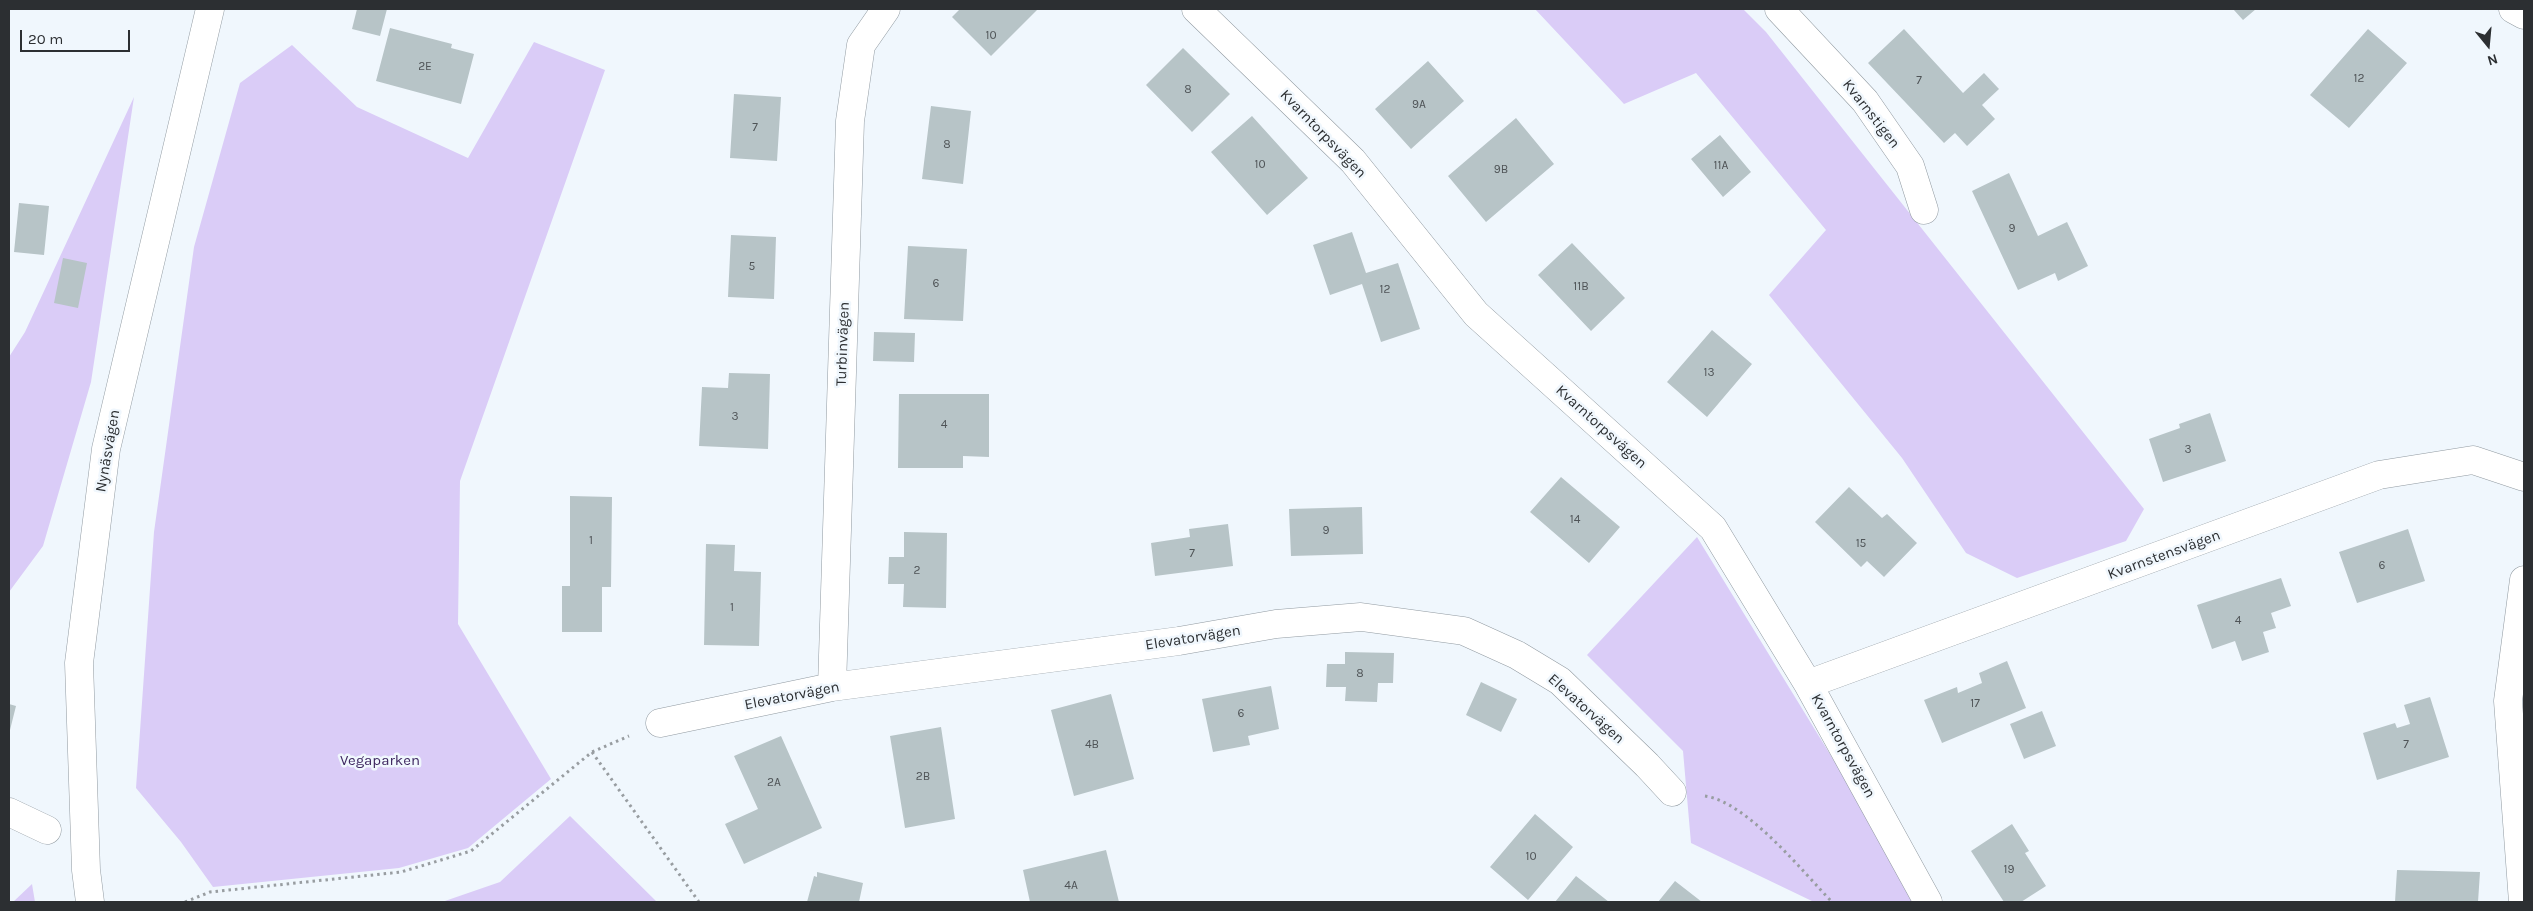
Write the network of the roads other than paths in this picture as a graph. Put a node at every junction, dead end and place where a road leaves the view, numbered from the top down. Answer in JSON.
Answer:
{"nodes":[{"id":1,"x":210,"y":9,"type":"edge"},
{"id":2,"x":886,"y":9,"type":"edge"},
{"id":3,"x":1196,"y":9,"type":"edge"},
{"id":4,"x":1779,"y":9,"type":"edge"},
{"id":5,"x":2513,"y":9,"type":"edge"},
{"id":6,"x":2524,"y":15,"type":"edge"},
{"id":7,"x":1924,"y":210,"type":"dead end"},
{"id":8,"x":2524,"y":477,"type":"edge"},
{"id":9,"x":2524,"y":580,"type":"edge"},
{"id":10,"x":1808,"y":684,"type":"junction"},
{"id":11,"x":832,"y":687,"type":"junction"},
{"id":12,"x":660,"y":723,"type":"road end"},
{"id":13,"x":1672,"y":792,"type":"road end"},
{"id":14,"x":9,"y":812,"type":"edge"},
{"id":15,"x":47,"y":830,"type":"dead end"},
{"id":16,"x":90,"y":902,"type":"edge"},
{"id":17,"x":1928,"y":902,"type":"edge"},
{"id":18,"x":2523,"y":902,"type":"edge"}],
"edges":[{"from":1,"to":16,"type":"street","name":"Nynäsvägen"},
{"from":2,"to":11,"type":"street","name":"Turbinvägen"},
{"from":3,"to":10,"type":"street","name":"Kvarntorpsvägen"},
{"from":4,"to":7,"type":"street","name":"Kvarnstigen"},
{"from":5,"to":6,"type":"street"},
{"from":8,"to":10,"type":"street","name":"Kvarnstensvägen"},
{"from":9,"to":18,"type":"street"},
{"from":10,"to":17,"type":"street","name":"Kvarntorpsvägen"},
{"from":11,"to":12,"type":"street","name":"Elevatorvägen"},
{"from":11,"to":13,"type":"street","name":"Elevatorvägen"},
{"from":14,"to":15,"type":"street"}]}
